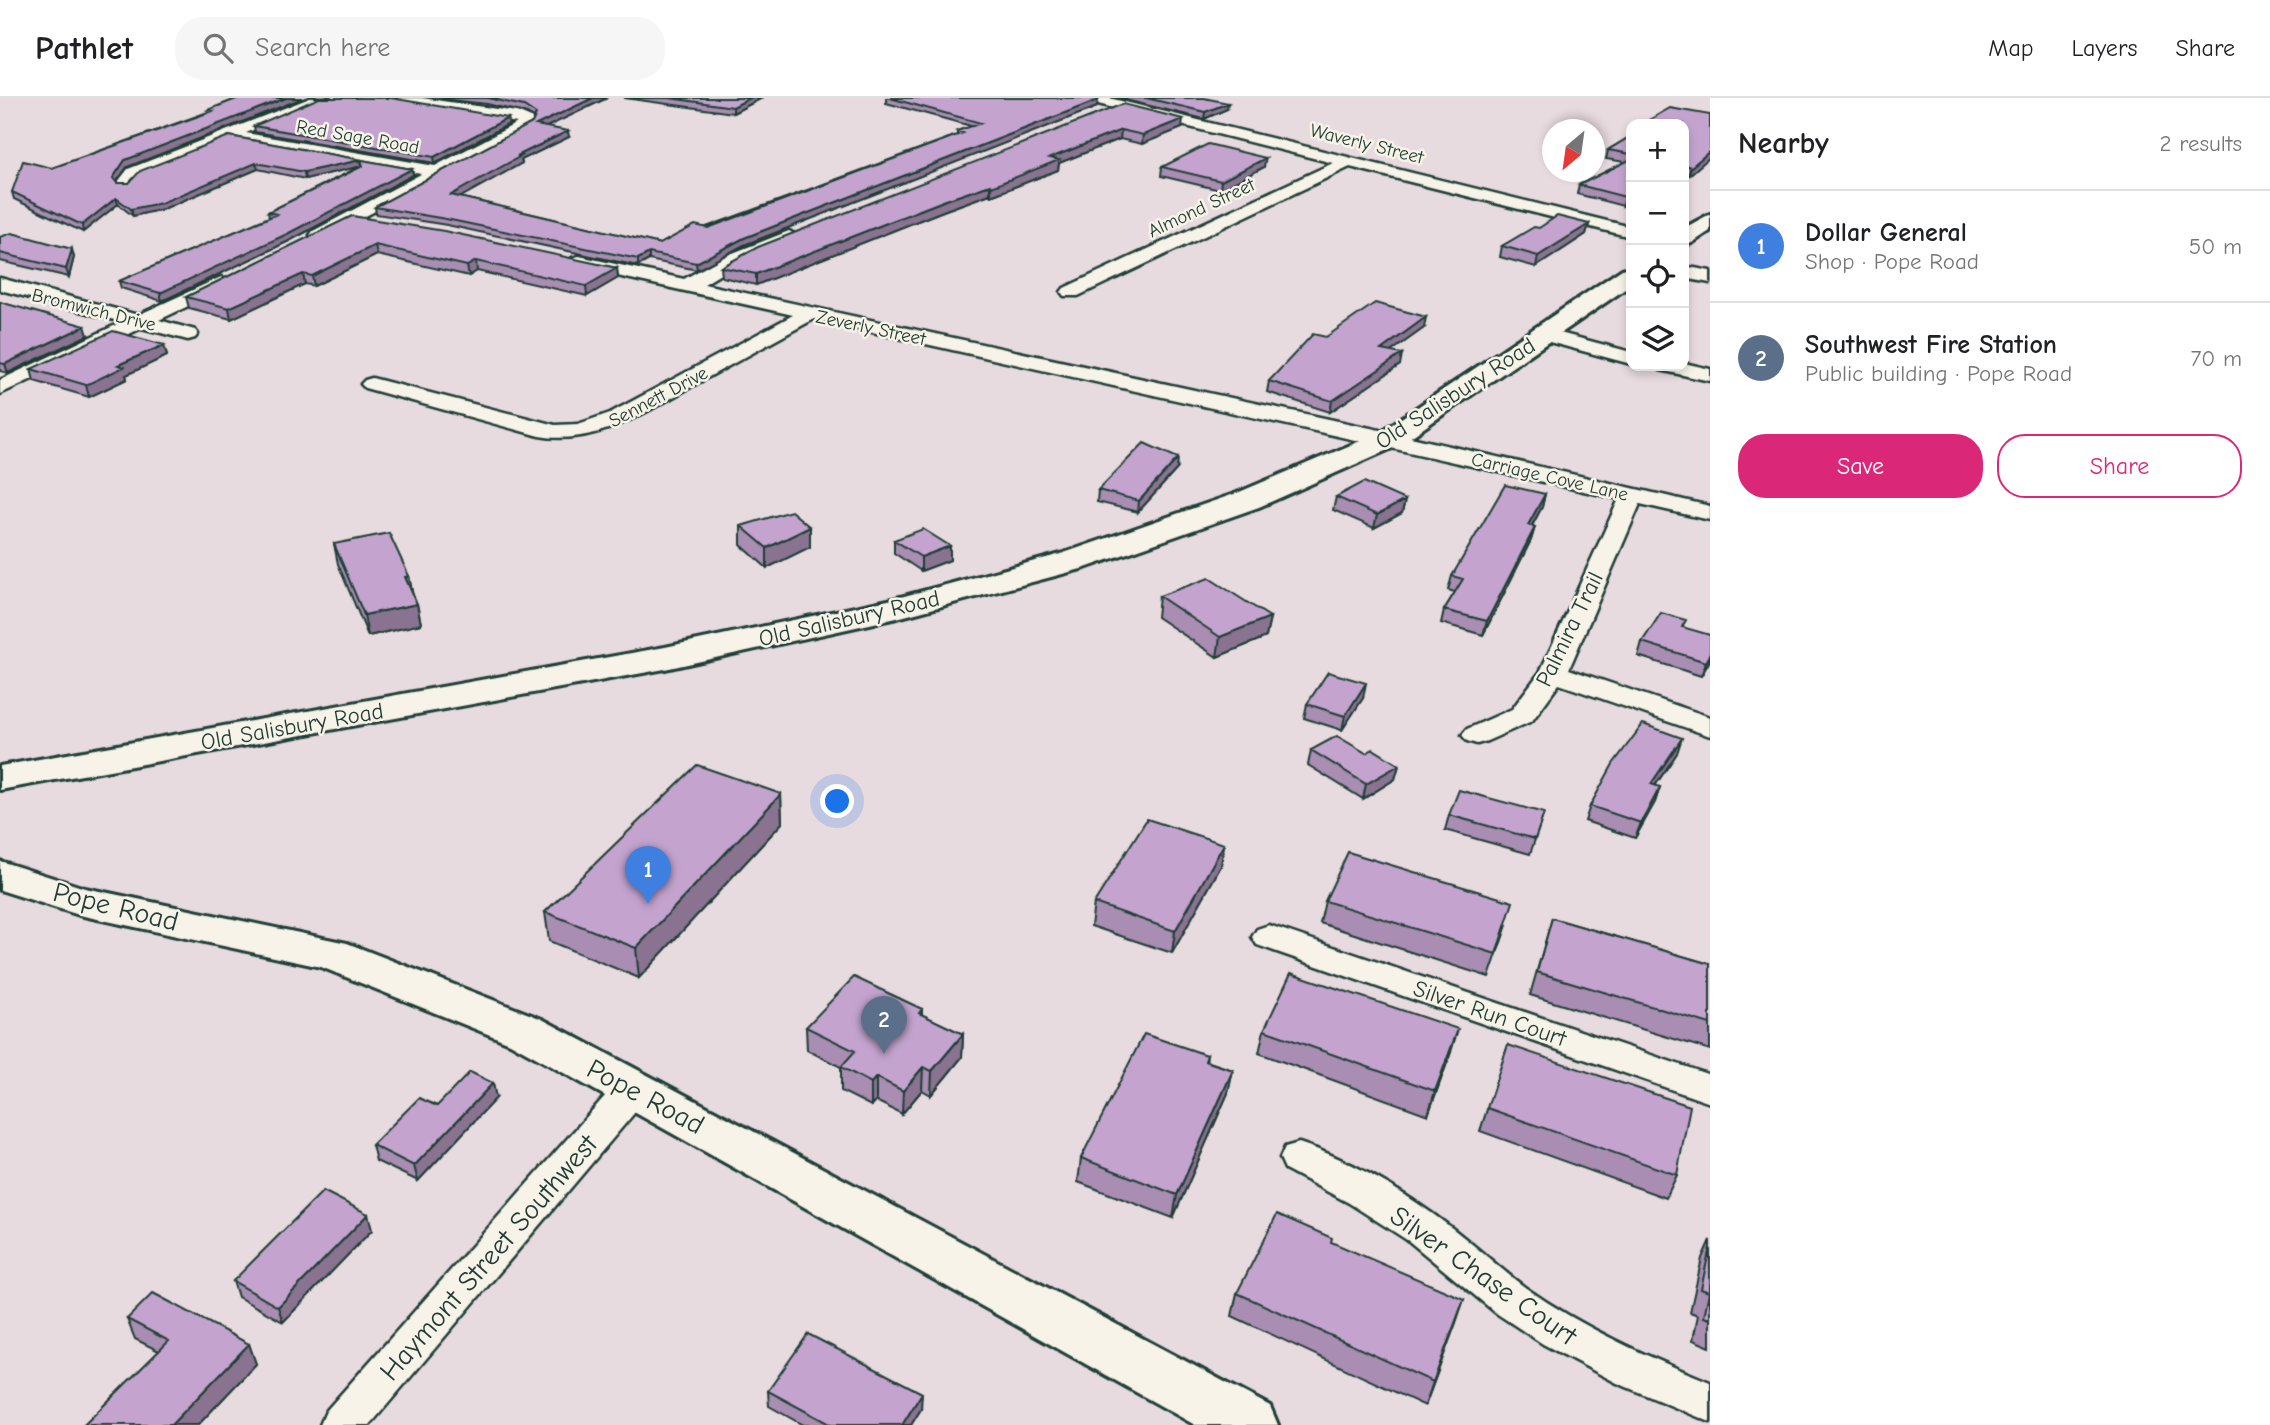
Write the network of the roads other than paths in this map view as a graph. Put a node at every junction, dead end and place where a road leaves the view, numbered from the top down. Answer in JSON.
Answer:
{"nodes":[{"id":1,"x":323,"y":98,"type":"edge"},
{"id":2,"x":393,"y":98,"type":"edge"},
{"id":3,"x":1091,"y":98,"type":"edge"},
{"id":4,"x":1122,"y":105,"type":"junction"},
{"id":5,"x":1097,"y":116,"type":"edge"},
{"id":6,"x":229,"y":135,"type":"junction"},
{"id":7,"x":1350,"y":161,"type":"junction"},
{"id":8,"x":439,"y":172,"type":"junction"},
{"id":9,"x":125,"y":183,"type":"edge"},
{"id":10,"x":353,"y":218,"type":"junction"},
{"id":11,"x":1710,"y":221,"type":"edge"},
{"id":12,"x":380,"y":222,"type":"edge"},
{"id":13,"x":802,"y":231,"type":"edge"},
{"id":14,"x":1626,"y":231,"type":"edge"},
{"id":15,"x":1689,"y":235,"type":"edge"},
{"id":16,"x":307,"y":241,"type":"edge"},
{"id":17,"x":554,"y":256,"type":"edge"},
{"id":18,"x":1689,"y":273,"type":"edge"},
{"id":19,"x":233,"y":277,"type":"edge"},
{"id":20,"x":1710,"y":277,"type":"edge"},
{"id":21,"x":1626,"y":278,"type":"edge"},
{"id":22,"x":0,"y":284,"type":"edge"},
{"id":23,"x":688,"y":285,"type":"junction"},
{"id":24,"x":1071,"y":292,"type":"dead end"},
{"id":25,"x":811,"y":313,"type":"junction"},
{"id":26,"x":142,"y":321,"type":"junction"},
{"id":27,"x":188,"y":334,"type":"dead end"},
{"id":28,"x":1545,"y":335,"type":"junction"},
{"id":29,"x":1626,"y":357,"type":"edge"},
{"id":30,"x":1689,"y":371,"type":"edge"},
{"id":31,"x":1710,"y":375,"type":"edge"},
{"id":32,"x":372,"y":384,"type":"dead end"},
{"id":33,"x":0,"y":388,"type":"edge"},
{"id":34,"x":1389,"y":439,"type":"junction"},
{"id":35,"x":1632,"y":496,"type":"junction"},
{"id":36,"x":1710,"y":513,"type":"edge"},
{"id":37,"x":1553,"y":673,"type":"junction"},
{"id":38,"x":1710,"y":727,"type":"edge"},
{"id":39,"x":1477,"y":735,"type":"dead end"},
{"id":40,"x":0,"y":778,"type":"edge"},
{"id":41,"x":0,"y":875,"type":"edge"},
{"id":42,"x":1269,"y":937,"type":"dead end"},
{"id":43,"x":634,"y":1088,"type":"junction"},
{"id":44,"x":1710,"y":1089,"type":"edge"},
{"id":45,"x":1299,"y":1158,"type":"dead end"},
{"id":46,"x":1710,"y":1402,"type":"edge"},
{"id":47,"x":342,"y":1425,"type":"edge"},
{"id":48,"x":1249,"y":1425,"type":"edge"}],
"edges":[{"from":1,"to":6,"type":"street"},
{"from":2,"to":8,"type":"street"},
{"from":3,"to":4,"type":"street","name":"Waverly Street"},
{"from":4,"to":5,"type":"street"},
{"from":4,"to":7,"type":"street","name":"Waverly Street"},
{"from":6,"to":8,"type":"street","name":"Red Sage Road"},
{"from":6,"to":9,"type":"street"},
{"from":7,"to":14,"type":"street","name":"Waverly Street"},
{"from":7,"to":24,"type":"street","name":"Almond Street"},
{"from":8,"to":10,"type":"street"},
{"from":10,"to":12,"type":"street"},
{"from":10,"to":16,"type":"street"},
{"from":11,"to":15,"type":"main road"},
{"from":13,"to":23,"type":"street"},
{"from":17,"to":23,"type":"street","name":"Zeverly Street"},
{"from":18,"to":20,"type":"street"},
{"from":19,"to":26,"type":"street"},
{"from":21,"to":28,"type":"main road","name":"Old Salisbury Road"},
{"from":22,"to":26,"type":"street","name":"Bromwich Drive"},
{"from":23,"to":25,"type":"street","name":"Zeverly Street"},
{"from":25,"to":32,"type":"street","name":"Sennett Drive"},
{"from":25,"to":34,"type":"street","name":"Zeverly Street"},
{"from":26,"to":27,"type":"street","name":"Bromwich Drive"},
{"from":26,"to":33,"type":"street"},
{"from":28,"to":29,"type":"street"},
{"from":28,"to":34,"type":"main road","name":"Old Salisbury Road"},
{"from":30,"to":31,"type":"street"},
{"from":34,"to":35,"type":"street","name":"Carriage Cove Lane"},
{"from":34,"to":40,"type":"main road","name":"Old Salisbury Road"},
{"from":35,"to":36,"type":"street","name":"Carriage Cove Lane"},
{"from":35,"to":37,"type":"street","name":"Palmira Trail"},
{"from":37,"to":38,"type":"street"},
{"from":37,"to":39,"type":"street","name":"Palmira Trail"},
{"from":41,"to":43,"type":"main road","name":"Pope Road"},
{"from":42,"to":44,"type":"street","name":"Silver Run Court"},
{"from":43,"to":47,"type":"street","name":"Haymont Street Southwest"},
{"from":43,"to":48,"type":"main road","name":"Pope Road"},
{"from":45,"to":46,"type":"street","name":"Silver Chase Court"}]}
